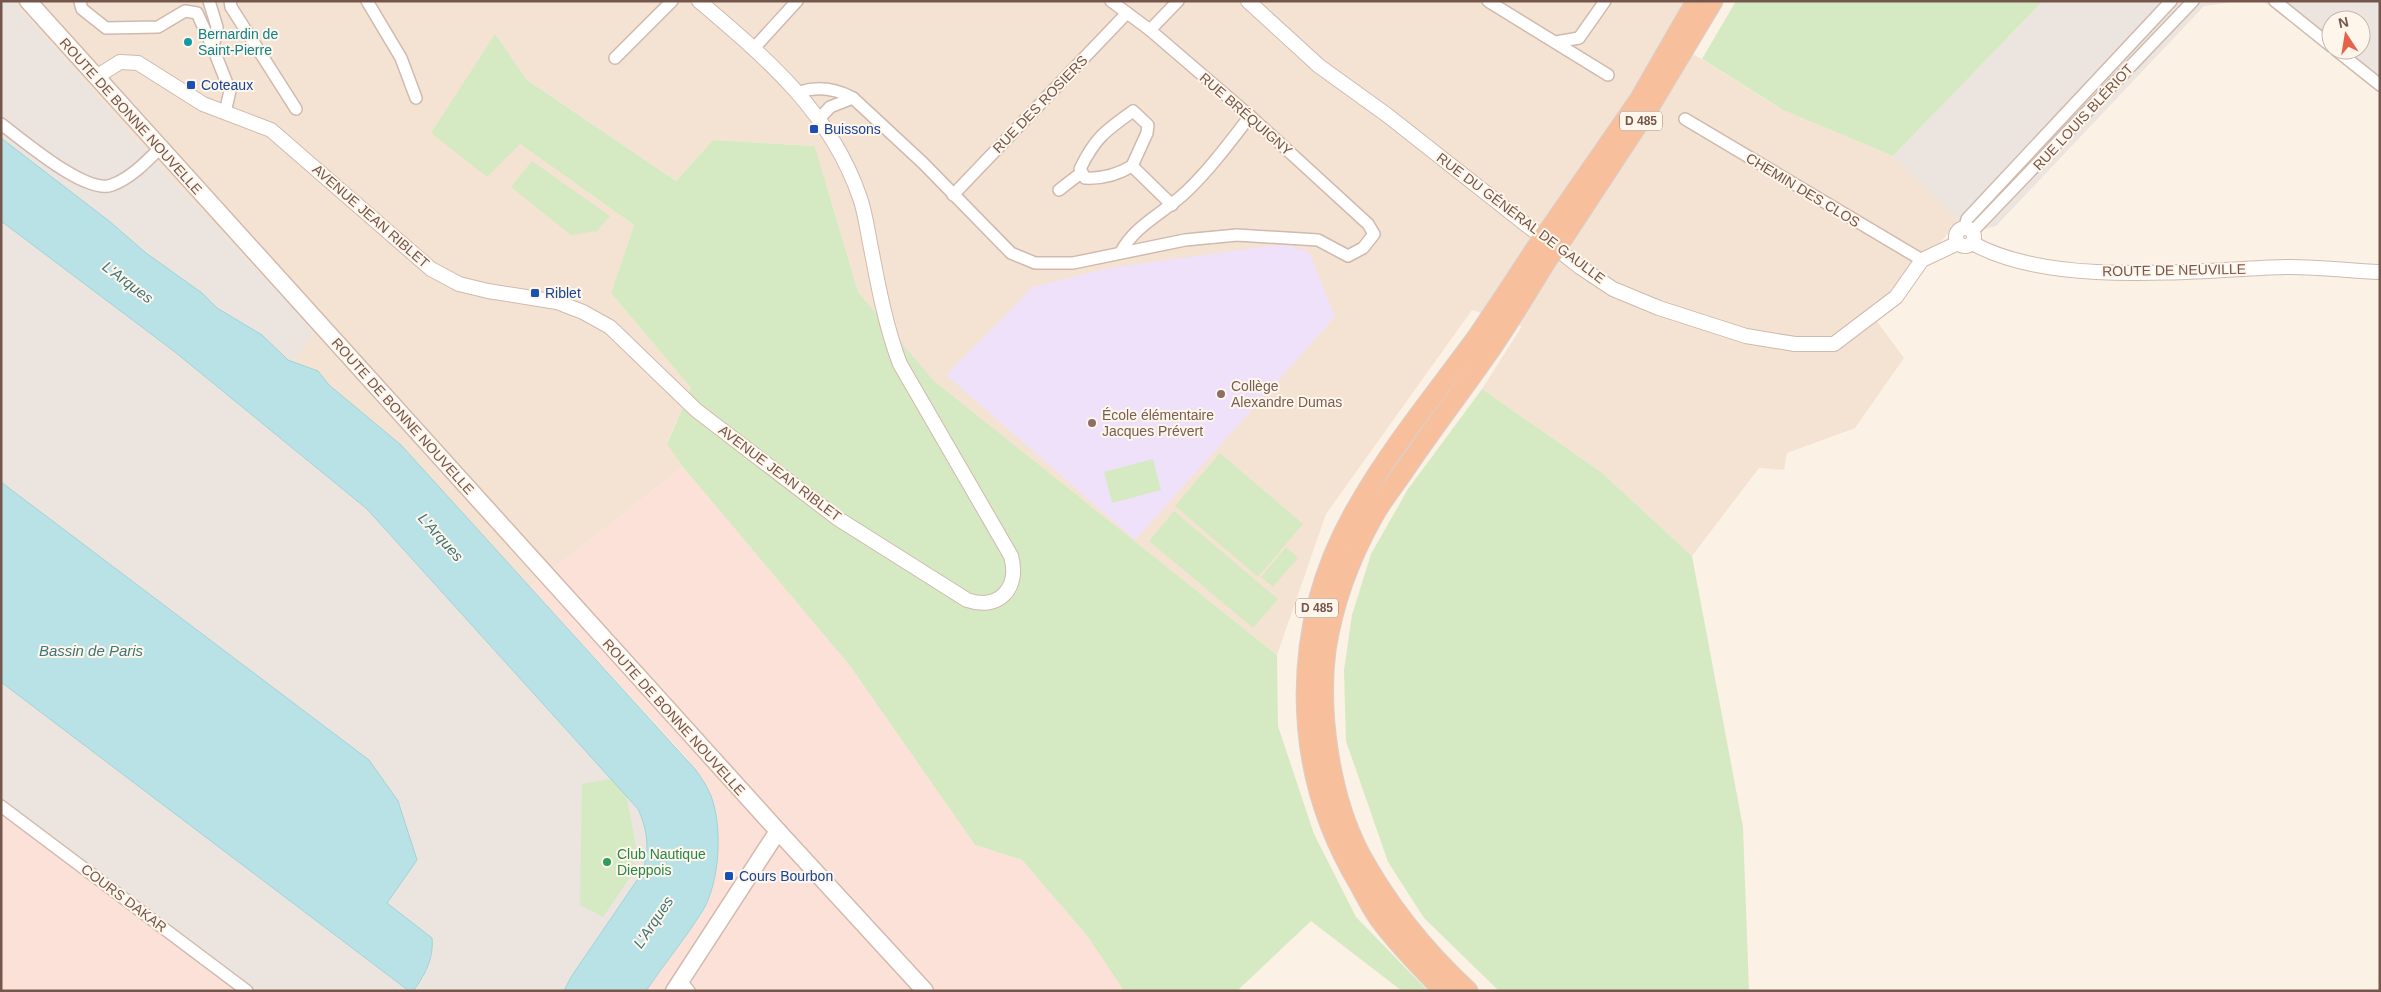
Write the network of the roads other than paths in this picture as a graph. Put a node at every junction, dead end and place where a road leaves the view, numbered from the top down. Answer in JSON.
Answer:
{"nodes":[{"id":1,"x":28,"y":1,"type":"edge"},
{"id":2,"x":209,"y":1,"type":"edge"},
{"id":3,"x":230,"y":1,"type":"edge"},
{"id":4,"x":367,"y":1,"type":"edge"},
{"id":5,"x":672,"y":1,"type":"edge"},
{"id":6,"x":699,"y":1,"type":"edge"},
{"id":7,"x":797,"y":1,"type":"edge"},
{"id":8,"x":1110,"y":1,"type":"edge"},
{"id":9,"x":1178,"y":1,"type":"edge"},
{"id":10,"x":1248,"y":1,"type":"edge"},
{"id":11,"x":1488,"y":1,"type":"edge"},
{"id":12,"x":1604,"y":1,"type":"edge"},
{"id":13,"x":1696,"y":1,"type":"edge"},
{"id":14,"x":1713,"y":1,"type":"edge"},
{"id":15,"x":2171,"y":1,"type":"edge"},
{"id":16,"x":2193,"y":1,"type":"edge"},
{"id":17,"x":2275,"y":1,"type":"edge"},
{"id":18,"x":77,"y":2,"type":"edge"},
{"id":19,"x":1127,"y":13,"type":"junction"},
{"id":20,"x":1150,"y":30,"type":"junction"},
{"id":21,"x":2321,"y":38,"type":"edge"},
{"id":22,"x":1556,"y":42,"type":"junction"},
{"id":23,"x":213,"y":48,"type":"junction"},
{"id":24,"x":754,"y":48,"type":"junction"},
{"id":25,"x":614,"y":58,"type":"dead end"},
{"id":26,"x":2349,"y":60,"type":"edge"},
{"id":27,"x":1608,"y":75,"type":"dead end"},
{"id":28,"x":96,"y":77,"type":"junction"},
{"id":29,"x":2380,"y":84,"type":"edge"},
{"id":30,"x":800,"y":92,"type":"junction"},
{"id":31,"x":416,"y":98,"type":"dead end"},
{"id":32,"x":853,"y":98,"type":"junction"},
{"id":33,"x":296,"y":109,"type":"dead end"},
{"id":34,"x":225,"y":112,"type":"junction"},
{"id":35,"x":1250,"y":116,"type":"junction"},
{"id":36,"x":820,"y":118,"type":"junction"},
{"id":37,"x":1685,"y":119,"type":"dead end"},
{"id":38,"x":1,"y":124,"type":"edge"},
{"id":39,"x":160,"y":148,"type":"junction"},
{"id":40,"x":1132,"y":166,"type":"junction"},
{"id":41,"x":1080,"y":173,"type":"junction"},
{"id":42,"x":1059,"y":190,"type":"dead end"},
{"id":43,"x":953,"y":195,"type":"junction"},
{"id":44,"x":1172,"y":205,"type":"junction"},
{"id":45,"x":1557,"y":232,"type":"junction"},
{"id":46,"x":1967,"y":236,"type":"junction"},
{"id":47,"x":1121,"y":252,"type":"junction"},
{"id":48,"x":1543,"y":253,"type":"junction"},
{"id":49,"x":1922,"y":260,"type":"junction"},
{"id":50,"x":2380,"y":272,"type":"edge"},
{"id":51,"x":1,"y":806,"type":"edge"},
{"id":52,"x":778,"y":832,"type":"junction"},
{"id":53,"x":681,"y":988,"type":"edge"},
{"id":54,"x":247,"y":991,"type":"edge"},
{"id":55,"x":925,"y":991,"type":"edge"},
{"id":56,"x":1443,"y":991,"type":"edge"},
{"id":57,"x":1468,"y":991,"type":"edge"}],
"edges":[{"from":1,"to":28,"type":"main road","name":"ROUTE DE BONNE NOUVELLE"},
{"from":2,"to":23,"type":"street"},
{"from":3,"to":33,"type":"street"},
{"from":4,"to":31,"type":"street"},
{"from":5,"to":25,"type":"street"},
{"from":6,"to":24,"type":"street","name":"AVENUE JEAN RIBLET"},
{"from":7,"to":24,"type":"street"},
{"from":8,"to":19,"type":"street","name":"RUE BRÉQUIGNY"},
{"from":9,"to":20,"type":"street"},
{"from":10,"to":49,"type":"street","name":"RUE DU GÉNÉRAL DE GAULLE"},
{"from":11,"to":22,"type":"street"},
{"from":12,"to":22,"type":"street"},
{"from":13,"to":45,"type":"highway","number":"D 485"},
{"from":14,"to":45,"type":"highway","number":"D 485"},
{"from":15,"to":46,"type":"street","name":"RUE LOUIS BLÉRIOT"},
{"from":16,"to":46,"type":"street","name":"RUE LOUIS BLÉRIOT"},
{"from":17,"to":21,"type":"street"},
{"from":18,"to":23,"type":"street"},
{"from":19,"to":20,"type":"street","name":"RUE BRÉQUIGNY"},
{"from":19,"to":43,"type":"street","name":"RUE DES ROSIERS"},
{"from":20,"to":35,"type":"street","name":"RUE BRÉQUIGNY"},
{"from":22,"to":27,"type":"street"},
{"from":23,"to":34,"type":"street"},
{"from":24,"to":30,"type":"street","name":"AVENUE JEAN RIBLET"},
{"from":26,"to":29,"type":"street"},
{"from":28,"to":34,"type":"street","name":"AVENUE JEAN RIBLET"},
{"from":28,"to":39,"type":"main road","name":"ROUTE DE BONNE NOUVELLE"},
{"from":30,"to":32,"type":"street"},
{"from":30,"to":36,"type":"street","name":"AVENUE JEAN RIBLET"},
{"from":32,"to":36,"type":"street"},
{"from":32,"to":43,"type":"street"},
{"from":34,"to":36,"type":"street","name":"AVENUE JEAN RIBLET"},
{"from":35,"to":44,"type":"street"},
{"from":35,"to":47,"type":"street","name":"RUE BRÉQUIGNY"},
{"from":37,"to":49,"type":"street","name":"CHEMIN DES CLOS"},
{"from":38,"to":39,"type":"street"},
{"from":39,"to":52,"type":"main road","name":"ROUTE DE BONNE NOUVELLE"},
{"from":40,"to":41,"type":"street"},
{"from":40,"to":41,"type":"street"},
{"from":40,"to":44,"type":"street"},
{"from":41,"to":42,"type":"street"},
{"from":43,"to":47,"type":"street"},
{"from":44,"to":47,"type":"street"},
{"from":45,"to":48,"type":"highway","number":"D 485","bridge":true},
{"from":46,"to":49,"type":"street"},
{"from":46,"to":50,"type":"street","name":"ROUTE DE NEUVILLE"},
{"from":48,"to":56,"type":"highway","number":"D 485"},
{"from":48,"to":57,"type":"highway","number":"D 485"},
{"from":51,"to":54,"type":"street","name":"COURS DAKAR"},
{"from":52,"to":53,"type":"main road"},
{"from":52,"to":55,"type":"main road","name":"ROUTE DE BONNE NOUVELLE"}]}
